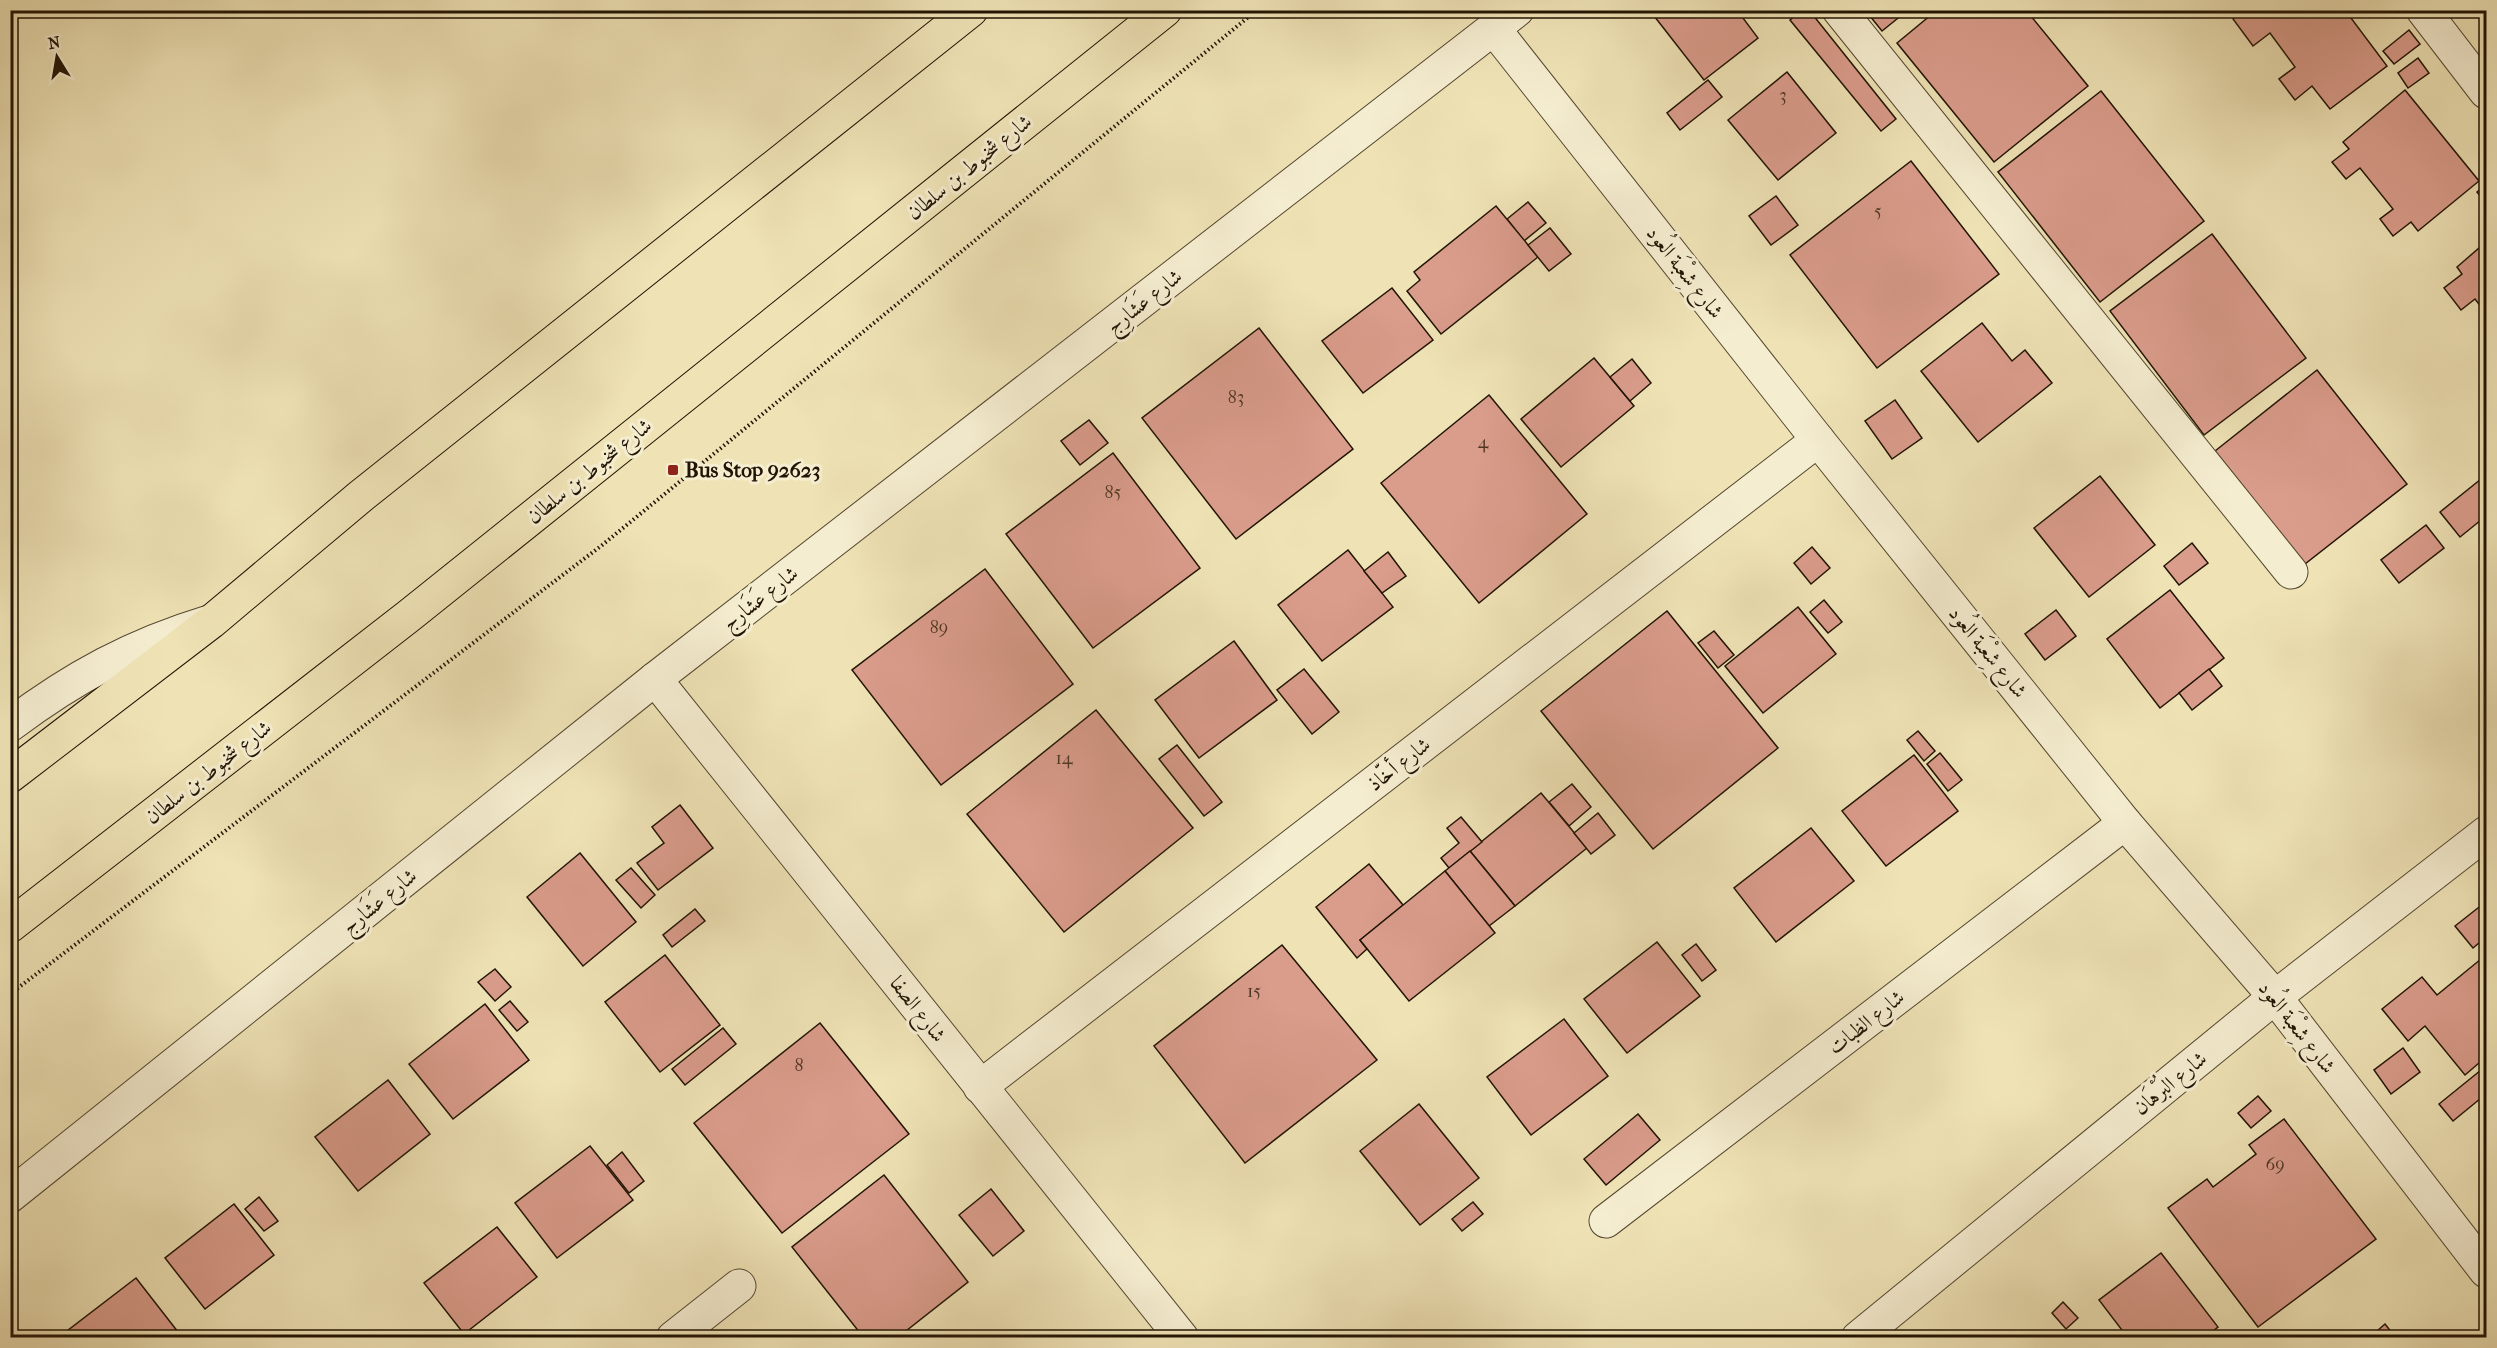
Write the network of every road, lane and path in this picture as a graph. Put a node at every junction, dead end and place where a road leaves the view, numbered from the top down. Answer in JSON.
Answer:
{"nodes":[{"id":1,"x":971,"y":10,"type":"edge"},
{"id":2,"x":1165,"y":10,"type":"edge"},
{"id":3,"x":1257,"y":10,"type":"edge"},
{"id":4,"x":1839,"y":10,"type":"edge"},
{"id":5,"x":2423,"y":10,"type":"edge"},
{"id":6,"x":1506,"y":20,"type":"edge"},
{"id":7,"x":2487,"y":92,"type":"edge"},
{"id":8,"x":1818,"y":440,"type":"junction"},
{"id":9,"x":2291,"y":572,"type":"dead end"},
{"id":10,"x":211,"y":622,"type":"junction"},
{"id":11,"x":656,"y":679,"type":"junction"},
{"id":12,"x":10,"y":725,"type":"edge"},
{"id":13,"x":10,"y":776,"type":"edge"},
{"id":14,"x":2125,"y":822,"type":"junction"},
{"id":15,"x":2487,"y":833,"type":"edge"},
{"id":16,"x":10,"y":926,"type":"edge"},
{"id":17,"x":10,"y":994,"type":"edge"},
{"id":18,"x":2275,"y":997,"type":"junction"},
{"id":19,"x":980,"y":1087,"type":"junction"},
{"id":20,"x":10,"y":1196,"type":"edge"},
{"id":21,"x":1606,"y":1221,"type":"dead end"},
{"id":22,"x":2487,"y":1271,"type":"edge"},
{"id":23,"x":740,"y":1286,"type":"dead end"},
{"id":24,"x":673,"y":1338,"type":"edge"},
{"id":25,"x":1182,"y":1338,"type":"edge"},
{"id":26,"x":1858,"y":1338,"type":"edge"}],
"edges":[{"from":1,"to":10,"type":"main road"},
{"from":2,"to":16,"type":"main road","name":"شارع شخبوط بن سلطان"},
{"from":3,"to":17,"type":"path"},
{"from":4,"to":9,"type":"street"},
{"from":5,"to":7,"type":"street"},
{"from":6,"to":8,"type":"street","name":"شارع شِعْبَة العُود"},
{"from":6,"to":11,"type":"street","name":"شارع عَشَارِج"},
{"from":8,"to":14,"type":"street","name":"شارع شِعْبَة العُود"},
{"from":8,"to":19,"type":"street","name":"شارع أخّاذ"},
{"from":10,"to":12,"type":"street"},
{"from":10,"to":13,"type":"main road"},
{"from":11,"to":19,"type":"street","name":"شارع الصفا"},
{"from":11,"to":20,"type":"street","name":"شارع عَشَارِج"},
{"from":14,"to":18,"type":"street","name":"شارع شِعْبَة العُود"},
{"from":14,"to":21,"type":"street","name":"شارع الظبات"},
{"from":15,"to":18,"type":"street","name":"شارع البُرْهَان"},
{"from":18,"to":22,"type":"street","name":"شارع شِعْبَة العُود"},
{"from":18,"to":26,"type":"street","name":"شارع البُرْهَان"},
{"from":19,"to":25,"type":"street","name":"شارع الصفا"},
{"from":23,"to":24,"type":"street"}]}
